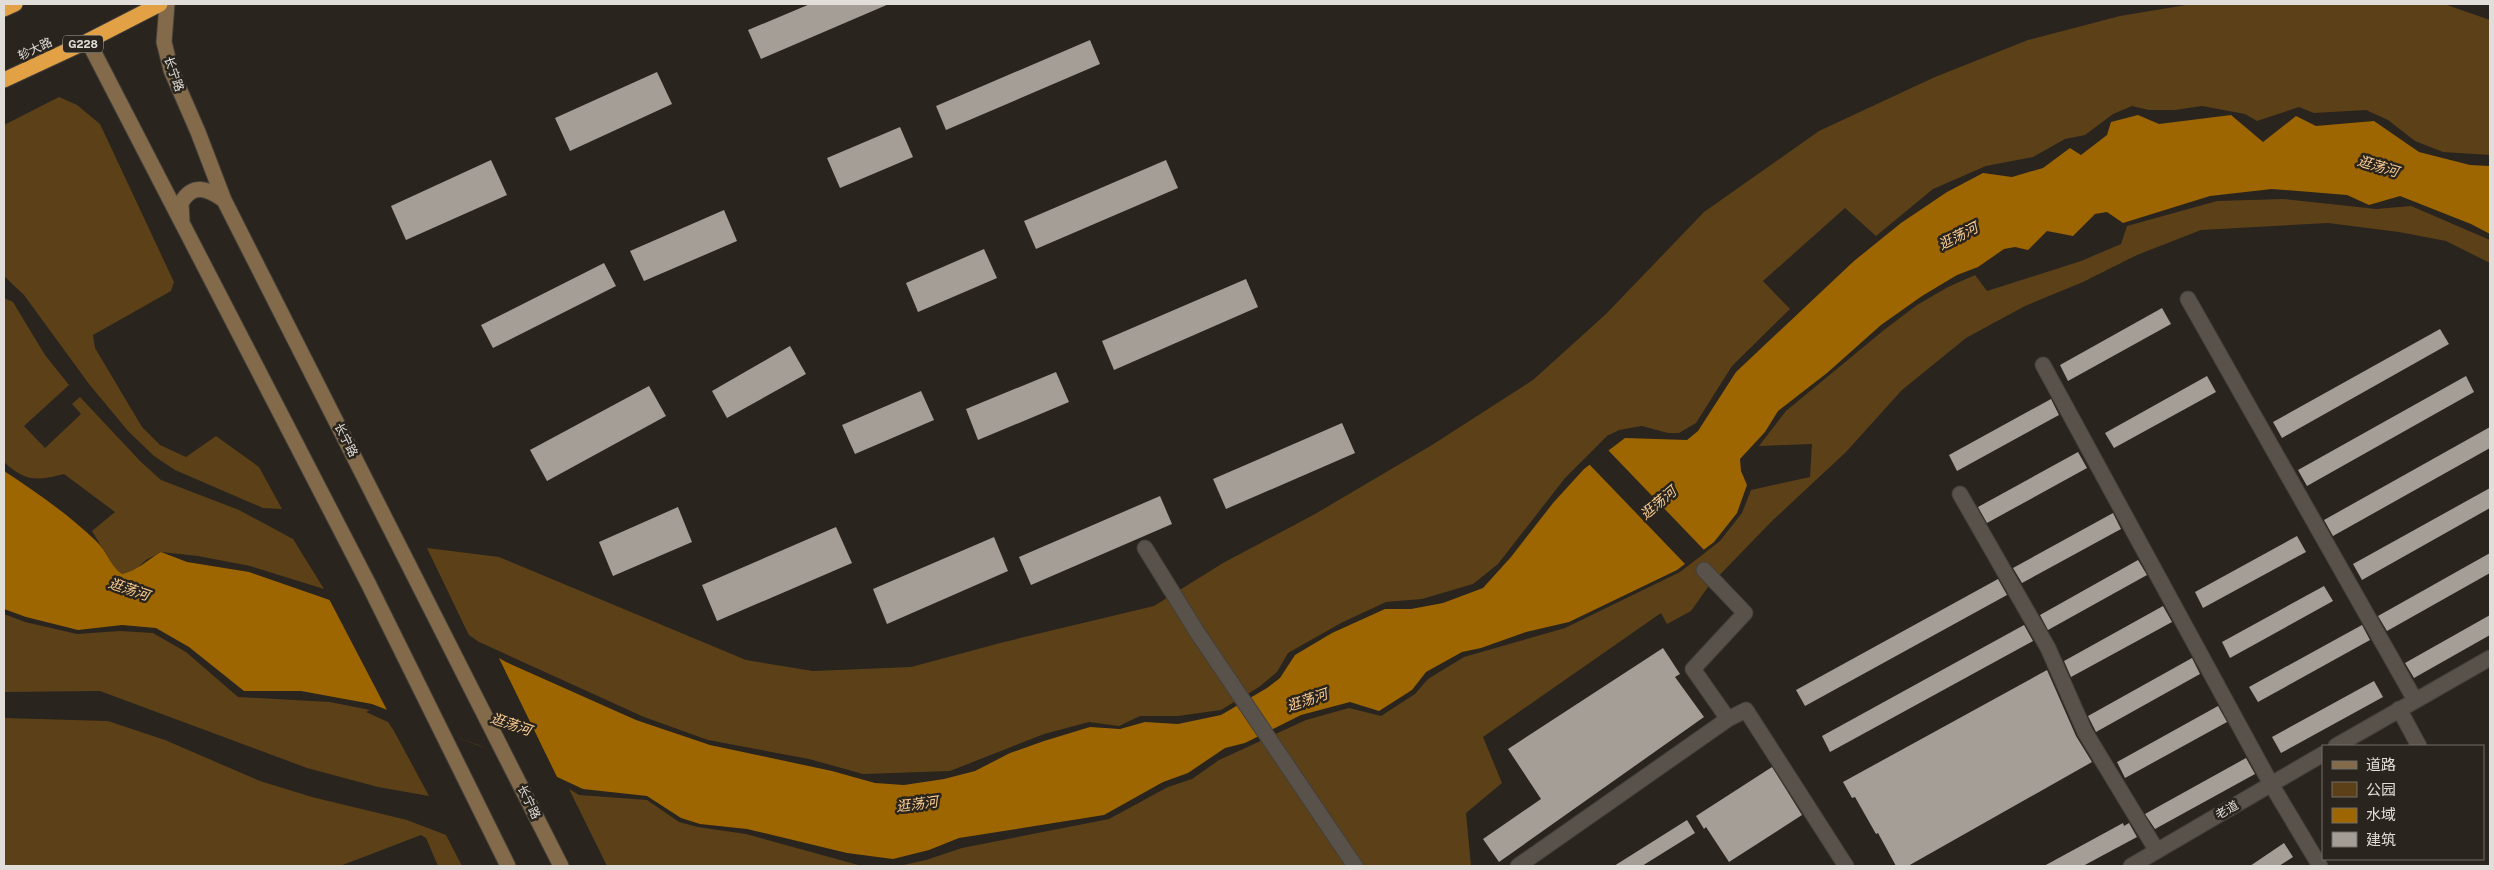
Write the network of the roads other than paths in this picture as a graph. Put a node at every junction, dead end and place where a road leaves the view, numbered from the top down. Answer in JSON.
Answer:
{"nodes":[{"id":1,"x":15,"y":4,"type":"edge"},
{"id":2,"x":160,"y":4,"type":"edge"},
{"id":3,"x":167,"y":4,"type":"edge"},
{"id":4,"x":4,"y":9,"type":"edge"},
{"id":5,"x":88,"y":42,"type":"junction"},
{"id":6,"x":4,"y":80,"type":"edge"},
{"id":7,"x":224,"y":200,"type":"junction"},
{"id":8,"x":182,"y":223,"type":"junction"},
{"id":9,"x":2188,"y":299,"type":"dead end"},
{"id":10,"x":2043,"y":365,"type":"dead end"},
{"id":11,"x":1960,"y":494,"type":"dead end"},
{"id":12,"x":1145,"y":548,"type":"dead end"},
{"id":13,"x":1704,"y":570,"type":"dead end"},
{"id":14,"x":2490,"y":658,"type":"edge"},
{"id":15,"x":2415,"y":700,"type":"junction"},
{"id":16,"x":2399,"y":710,"type":"junction"},
{"id":17,"x":1728,"y":719,"type":"junction"},
{"id":18,"x":2338,"y":745,"type":"edge"},
{"id":19,"x":2418,"y":745,"type":"edge"},
{"id":20,"x":2322,"y":755,"type":"edge"},
{"id":21,"x":2271,"y":784,"type":"junction"},
{"id":22,"x":2157,"y":851,"type":"junction"},
{"id":23,"x":508,"y":866,"type":"edge"},
{"id":24,"x":561,"y":866,"type":"edge"},
{"id":25,"x":1355,"y":866,"type":"edge"},
{"id":26,"x":1518,"y":866,"type":"edge"},
{"id":27,"x":1846,"y":866,"type":"edge"},
{"id":28,"x":2131,"y":866,"type":"edge"},
{"id":29,"x":2320,"y":866,"type":"edge"}],
"edges":[{"from":1,"to":4,"type":"highway"},
{"from":2,"to":5,"type":"highway","name":"轸大路","number":"G228"},
{"from":3,"to":7,"type":"street","name":"长宁路"},
{"from":5,"to":6,"type":"highway","name":"轸大路","number":"G228"},
{"from":5,"to":8,"type":"street"},
{"from":7,"to":8,"type":"street"},
{"from":7,"to":24,"type":"street","name":"长宁路"},
{"from":8,"to":23,"type":"street"},
{"from":9,"to":15,"type":"street"},
{"from":10,"to":21,"type":"street"},
{"from":11,"to":22,"type":"street"},
{"from":12,"to":25,"type":"street"},
{"from":13,"to":17,"type":"street"},
{"from":14,"to":15,"type":"street"},
{"from":15,"to":16,"type":"street"},
{"from":16,"to":18,"type":"street"},
{"from":16,"to":19,"type":"street"},
{"from":17,"to":26,"type":"street"},
{"from":17,"to":27,"type":"street"},
{"from":20,"to":21,"type":"street","name":"老道"},
{"from":21,"to":22,"type":"street","name":"老道"},
{"from":21,"to":29,"type":"street"},
{"from":22,"to":28,"type":"street","name":"老道"}]}
